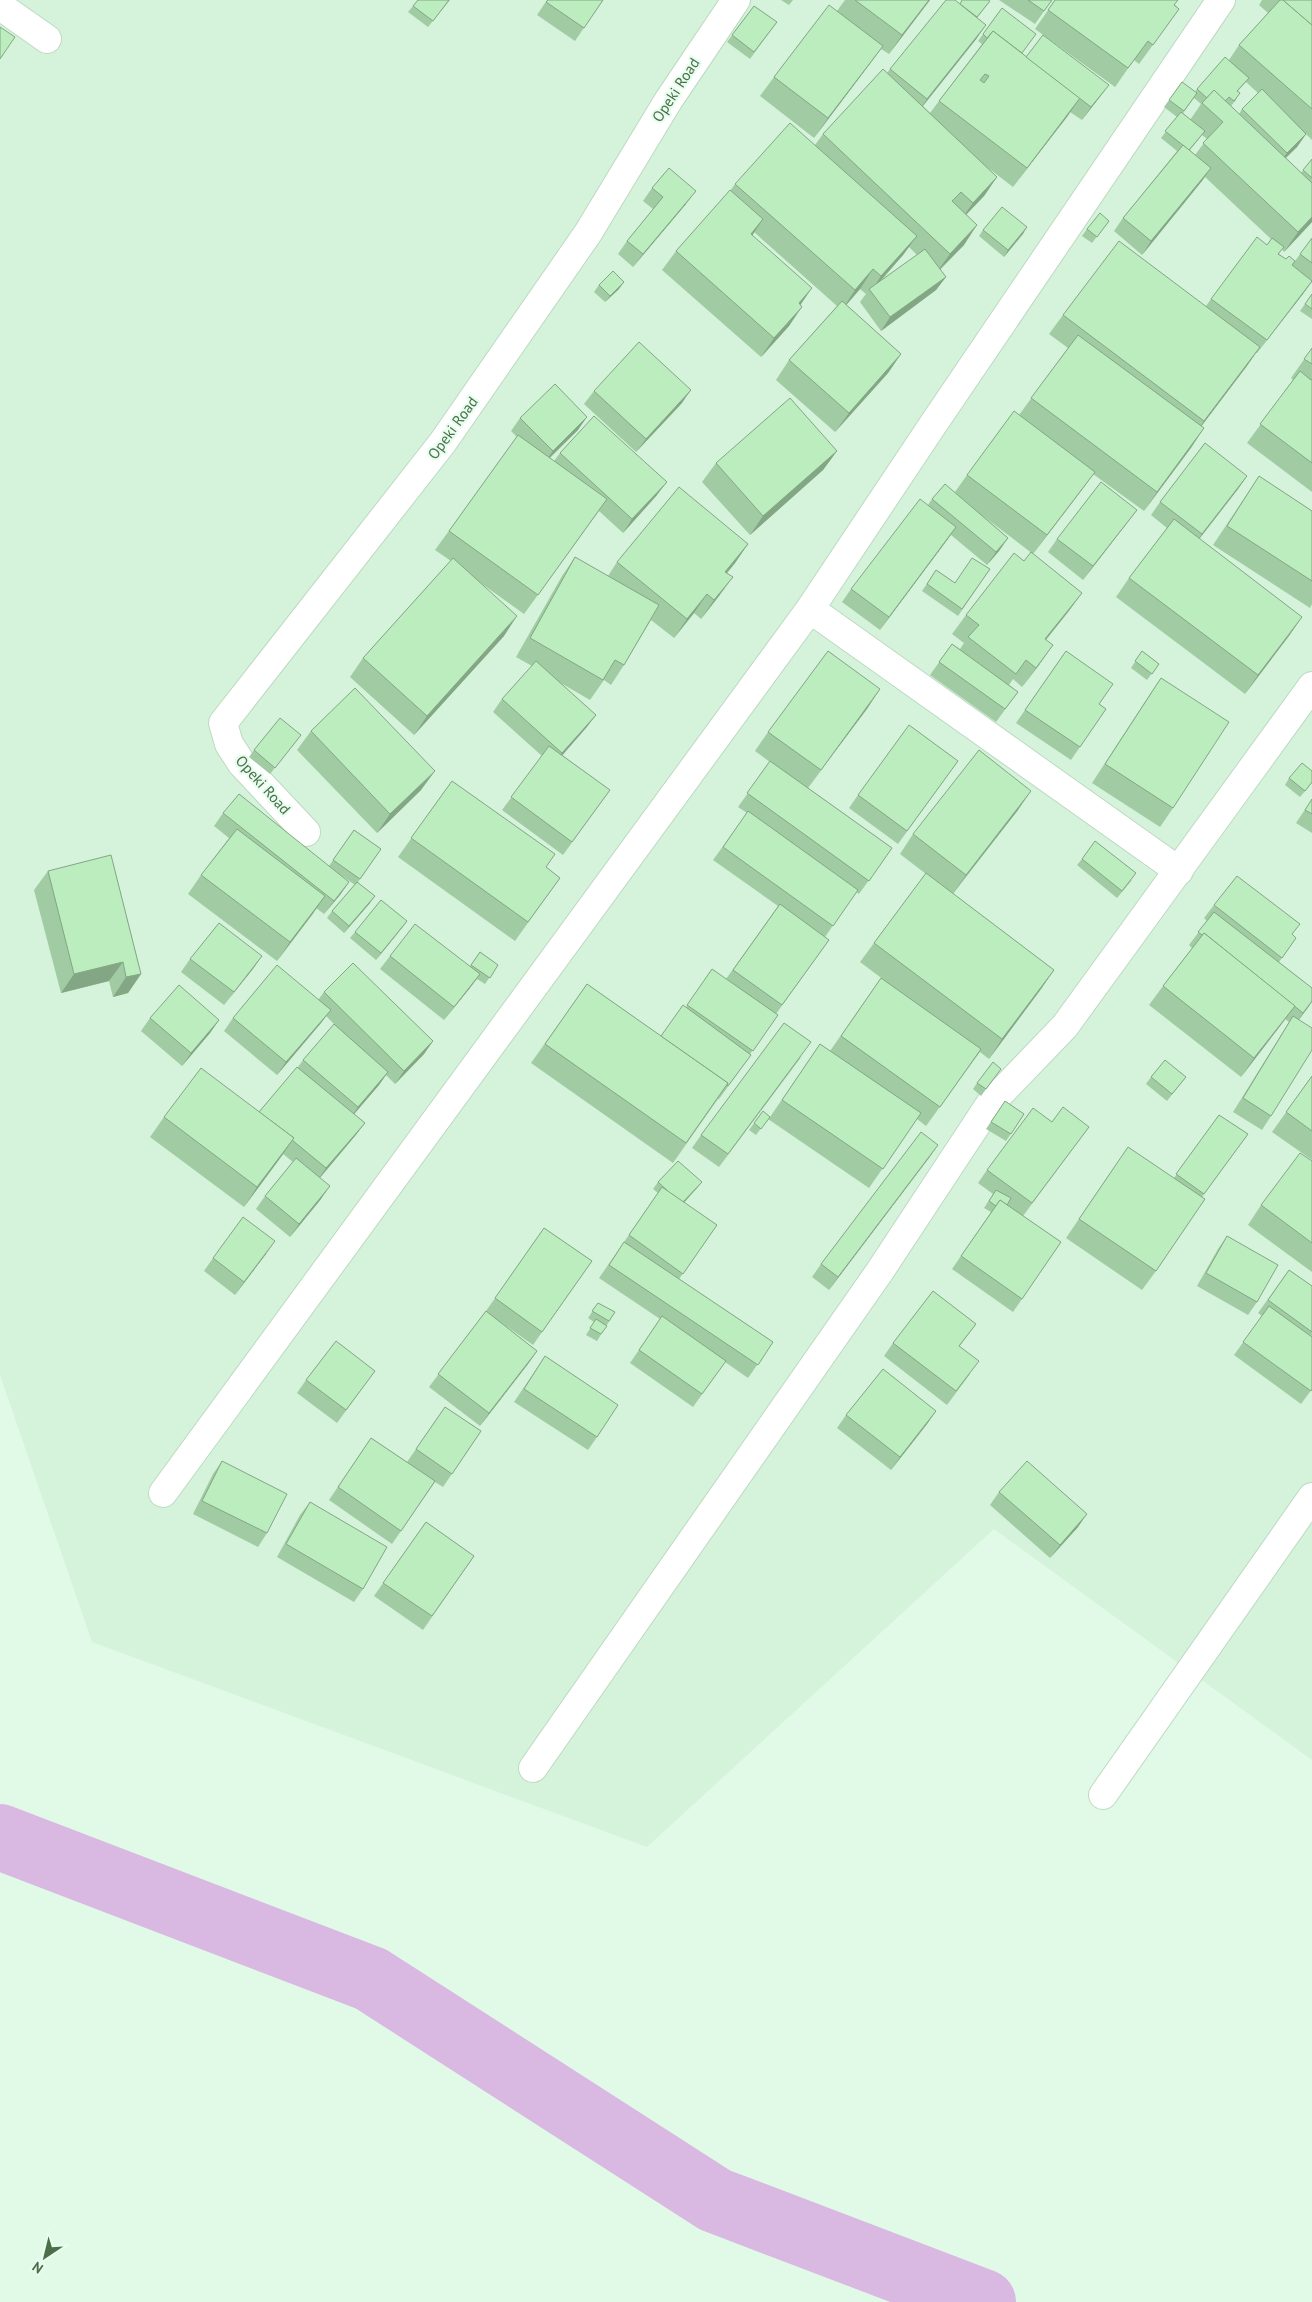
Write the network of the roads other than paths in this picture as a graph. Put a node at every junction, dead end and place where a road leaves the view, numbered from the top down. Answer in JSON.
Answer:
{"nodes":[{"id":1,"x":736,"y":0,"type":"edge"},
{"id":2,"x":1221,"y":0,"type":"edge"},
{"id":3,"x":0,"y":6,"type":"edge"},
{"id":4,"x":47,"y":39,"type":"dead end"},
{"id":5,"x":810,"y":608,"type":"junction"},
{"id":6,"x":1312,"y":686,"type":"edge"},
{"id":7,"x":306,"y":832,"type":"dead end"},
{"id":8,"x":1179,"y":871,"type":"junction"},
{"id":9,"x":163,"y":1493,"type":"dead end"},
{"id":10,"x":1312,"y":1497,"type":"edge"},
{"id":11,"x":533,"y":1768,"type":"dead end"},
{"id":12,"x":1104,"y":1795,"type":"dead end"}],
"edges":[{"from":1,"to":7,"type":"street","name":"Opeki Road"},
{"from":2,"to":5,"type":"street"},
{"from":3,"to":4,"type":"street"},
{"from":5,"to":8,"type":"street"},
{"from":5,"to":9,"type":"street"},
{"from":6,"to":8,"type":"street"},
{"from":8,"to":11,"type":"street"},
{"from":10,"to":12,"type":"street"}]}
